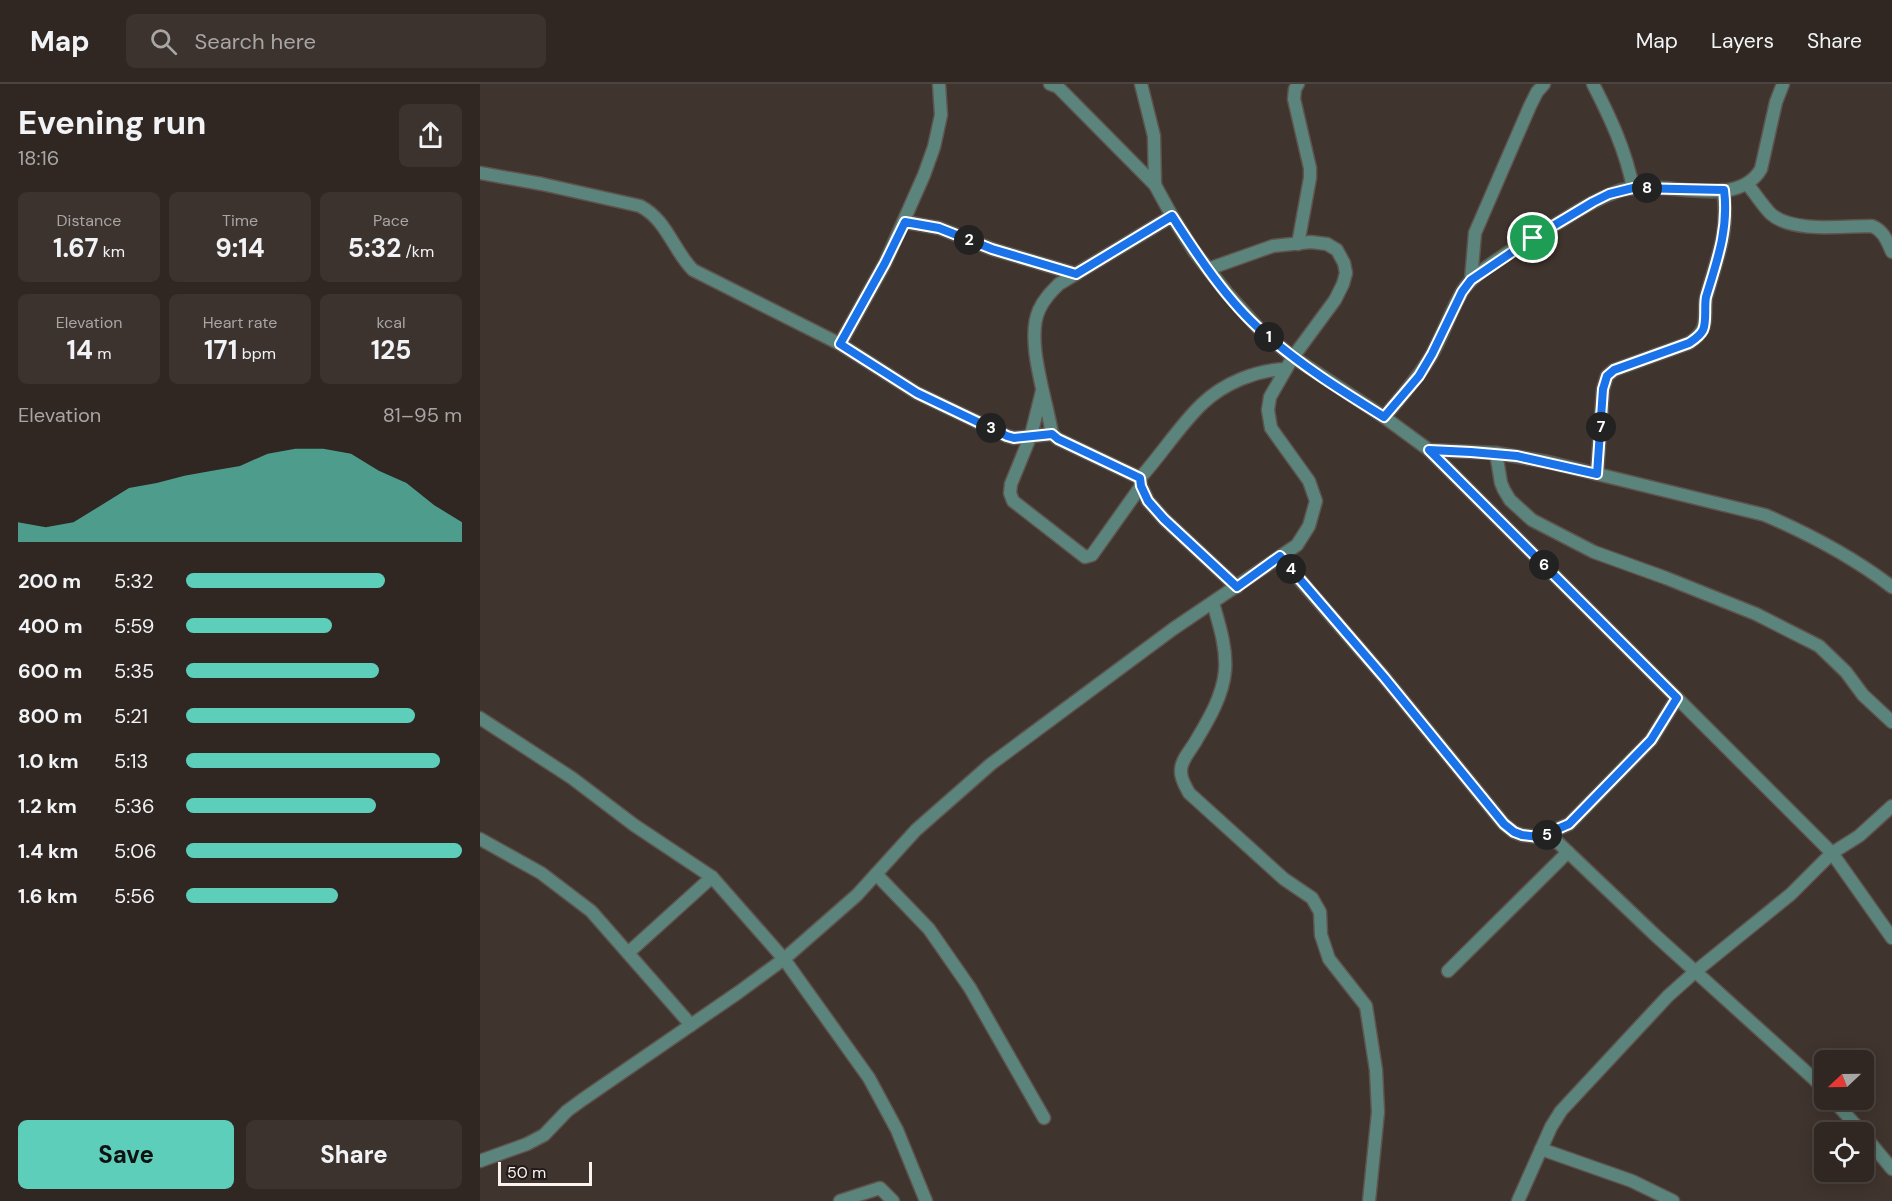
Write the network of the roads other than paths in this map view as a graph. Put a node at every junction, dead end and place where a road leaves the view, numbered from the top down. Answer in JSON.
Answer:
{"nodes":[{"id":1,"x":939,"y":84,"type":"edge"},
{"id":2,"x":1050,"y":84,"type":"edge"},
{"id":3,"x":1142,"y":84,"type":"edge"},
{"id":4,"x":1298,"y":84,"type":"edge"},
{"id":5,"x":1544,"y":84,"type":"edge"},
{"id":6,"x":1593,"y":84,"type":"edge"},
{"id":7,"x":1783,"y":84,"type":"edge"},
{"id":8,"x":480,"y":173,"type":"edge"},
{"id":9,"x":1747,"y":184,"type":"junction"},
{"id":10,"x":1155,"y":185,"type":"junction"},
{"id":11,"x":1633,"y":188,"type":"junction"},
{"id":12,"x":1724,"y":190,"type":"junction"},
{"id":13,"x":1172,"y":216,"type":"junction"},
{"id":14,"x":905,"y":222,"type":"junction"},
{"id":15,"x":1892,"y":223,"type":"edge"},
{"id":16,"x":1878,"y":228,"type":"junction"},
{"id":17,"x":1298,"y":244,"type":"junction"},
{"id":18,"x":1892,"y":252,"type":"edge"},
{"id":19,"x":1208,"y":270,"type":"junction"},
{"id":20,"x":1076,"y":274,"type":"junction"},
{"id":21,"x":1471,"y":280,"type":"junction"},
{"id":22,"x":840,"y":344,"type":"junction"},
{"id":23,"x":1293,"y":357,"type":"junction"},
{"id":24,"x":1286,"y":369,"type":"junction"},
{"id":25,"x":1042,"y":390,"type":"junction"},
{"id":26,"x":1384,"y":417,"type":"junction"},
{"id":27,"x":1052,"y":434,"type":"junction"},
{"id":28,"x":1031,"y":435,"type":"junction"},
{"id":29,"x":1429,"y":450,"type":"junction"},
{"id":30,"x":1496,"y":453,"type":"junction"},
{"id":31,"x":1597,"y":474,"type":"junction"},
{"id":32,"x":1141,"y":482,"type":"junction"},
{"id":33,"x":1280,"y":556,"type":"junction"},
{"id":34,"x":1892,"y":586,"type":"edge"},
{"id":35,"x":1237,"y":587,"type":"junction"},
{"id":36,"x":1213,"y":603,"type":"junction"},
{"id":37,"x":1677,"y":698,"type":"junction"},
{"id":38,"x":480,"y":718,"type":"edge"},
{"id":39,"x":1892,"y":722,"type":"edge"},
{"id":40,"x":1892,"y":806,"type":"edge"},
{"id":41,"x":1549,"y":834,"type":"junction"},
{"id":42,"x":480,"y":839,"type":"edge"},
{"id":43,"x":1568,"y":852,"type":"junction"},
{"id":44,"x":1832,"y":853,"type":"junction"},
{"id":45,"x":876,"y":874,"type":"junction"},
{"id":46,"x":712,"y":877,"type":"junction"},
{"id":47,"x":1892,"y":938,"type":"edge"},
{"id":48,"x":628,"y":953,"type":"junction"},
{"id":49,"x":784,"y":959,"type":"junction"},
{"id":50,"x":1448,"y":971,"type":"dead end"},
{"id":51,"x":1696,"y":971,"type":"junction"},
{"id":52,"x":691,"y":1025,"type":"junction"},
{"id":53,"x":1814,"y":1081,"type":"edge"},
{"id":54,"x":1842,"y":1110,"type":"edge"},
{"id":55,"x":1044,"y":1118,"type":"dead end"},
{"id":56,"x":1852,"y":1122,"type":"edge"},
{"id":57,"x":1874,"y":1147,"type":"edge"},
{"id":58,"x":1541,"y":1149,"type":"junction"},
{"id":59,"x":480,"y":1161,"type":"edge"},
{"id":60,"x":1892,"y":1169,"type":"edge"},
{"id":61,"x":840,"y":1201,"type":"edge"},
{"id":62,"x":893,"y":1201,"type":"edge"},
{"id":63,"x":926,"y":1201,"type":"edge"},
{"id":64,"x":1369,"y":1201,"type":"edge"},
{"id":65,"x":1518,"y":1201,"type":"edge"},
{"id":66,"x":1673,"y":1201,"type":"edge"}],
"edges":[{"from":1,"to":14,"type":"street"},
{"from":2,"to":10,"type":"street"},
{"from":3,"to":10,"type":"street"},
{"from":4,"to":17,"type":"street"},
{"from":5,"to":21,"type":"street"},
{"from":6,"to":11,"type":"street"},
{"from":7,"to":9,"type":"street"},
{"from":8,"to":22,"type":"street"},
{"from":9,"to":12,"type":"street"},
{"from":9,"to":16,"type":"street"},
{"from":10,"to":13,"type":"street"},
{"from":11,"to":12,"type":"street"},
{"from":11,"to":21,"type":"street"},
{"from":12,"to":31,"type":"street"},
{"from":13,"to":19,"type":"street"},
{"from":13,"to":20,"type":"street"},
{"from":14,"to":20,"type":"street"},
{"from":14,"to":22,"type":"street"},
{"from":15,"to":16,"type":"street"},
{"from":16,"to":18,"type":"street"},
{"from":17,"to":19,"type":"street"},
{"from":17,"to":23,"type":"street"},
{"from":19,"to":23,"type":"street"},
{"from":20,"to":25,"type":"street"},
{"from":21,"to":26,"type":"street"},
{"from":22,"to":28,"type":"street"},
{"from":23,"to":24,"type":"street"},
{"from":23,"to":26,"type":"street"},
{"from":24,"to":32,"type":"street"},
{"from":24,"to":33,"type":"street"},
{"from":25,"to":27,"type":"street"},
{"from":25,"to":28,"type":"street"},
{"from":26,"to":29,"type":"street"},
{"from":27,"to":28,"type":"street"},
{"from":27,"to":32,"type":"street"},
{"from":28,"to":32,"type":"street"},
{"from":29,"to":30,"type":"street"},
{"from":29,"to":37,"type":"street"},
{"from":30,"to":31,"type":"street"},
{"from":30,"to":39,"type":"street"},
{"from":31,"to":34,"type":"street"},
{"from":32,"to":35,"type":"street"},
{"from":33,"to":35,"type":"street"},
{"from":33,"to":41,"type":"street"},
{"from":35,"to":36,"type":"street"},
{"from":36,"to":45,"type":"street"},
{"from":36,"to":64,"type":"street"},
{"from":37,"to":41,"type":"street"},
{"from":37,"to":44,"type":"street"},
{"from":38,"to":46,"type":"street"},
{"from":40,"to":44,"type":"street"},
{"from":41,"to":43,"type":"street"},
{"from":42,"to":48,"type":"street"},
{"from":43,"to":50,"type":"street"},
{"from":43,"to":51,"type":"street"},
{"from":44,"to":47,"type":"street"},
{"from":44,"to":51,"type":"street"},
{"from":45,"to":49,"type":"street"},
{"from":45,"to":55,"type":"street"},
{"from":46,"to":48,"type":"street"},
{"from":46,"to":49,"type":"street"},
{"from":48,"to":52,"type":"street"},
{"from":49,"to":52,"type":"street"},
{"from":49,"to":63,"type":"street"},
{"from":51,"to":53,"type":"street"},
{"from":51,"to":58,"type":"street"},
{"from":52,"to":59,"type":"street"},
{"from":54,"to":56,"type":"street"},
{"from":57,"to":60,"type":"street"},
{"from":58,"to":65,"type":"street"},
{"from":58,"to":66,"type":"street"},
{"from":61,"to":62,"type":"street"}]}
